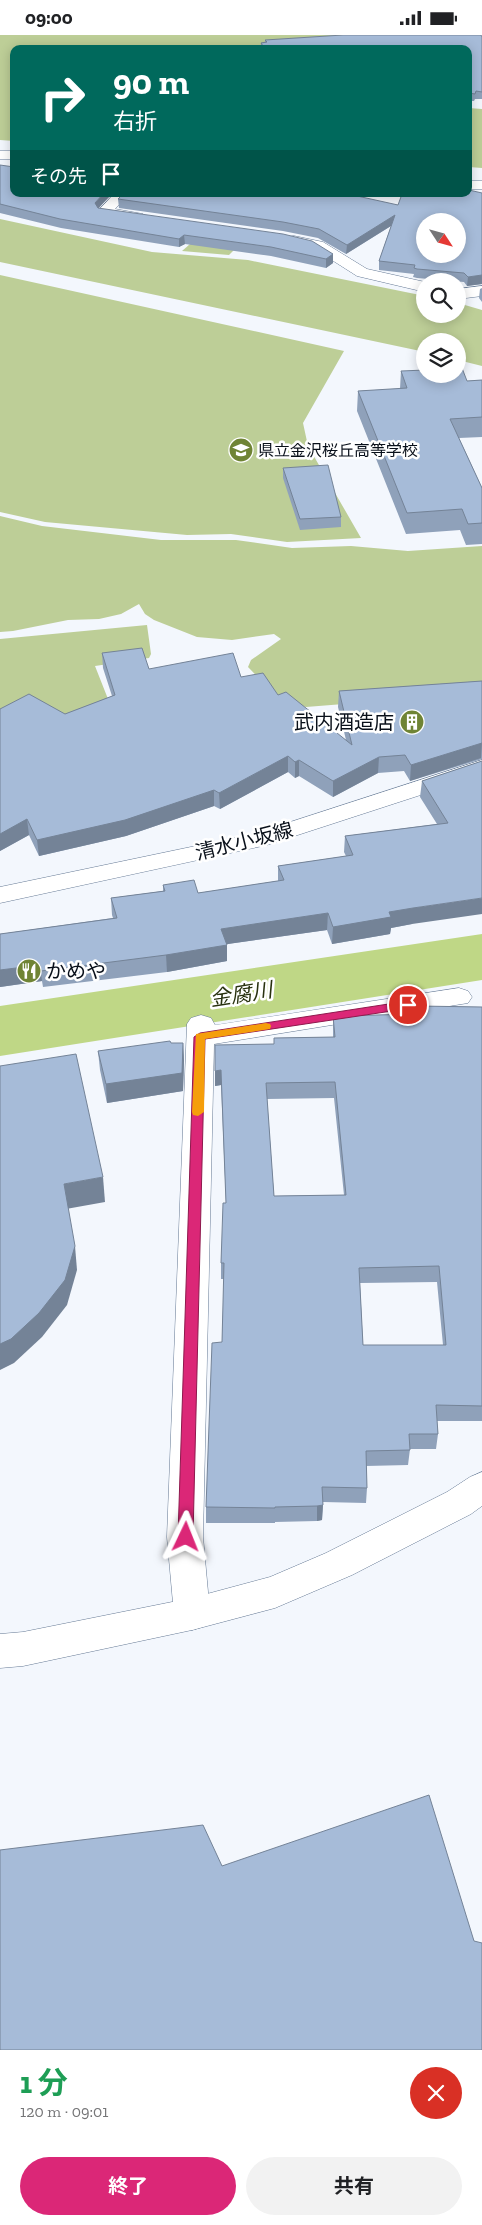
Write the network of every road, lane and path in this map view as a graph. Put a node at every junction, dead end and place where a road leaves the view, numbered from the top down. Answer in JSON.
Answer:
{"nodes":[{"id":1,"x":119,"y":197,"type":"edge"},
{"id":2,"x":151,"y":219,"type":"edge"},
{"id":3,"x":282,"y":237,"type":"edge"},
{"id":4,"x":416,"y":285,"type":"edge"},
{"id":5,"x":482,"y":291,"type":"edge"},
{"id":6,"x":466,"y":293,"type":"edge"},
{"id":7,"x":482,"y":767,"type":"edge"},
{"id":8,"x":0,"y":895,"type":"edge"},
{"id":9,"x":459,"y":997,"type":"dead end"},
{"id":10,"x":482,"y":1487,"type":"edge"},
{"id":11,"x":192,"y":1614,"type":"junction"},
{"id":12,"x":0,"y":1651,"type":"edge"}],
"edges":[{"from":1,"to":2,"type":"street"},
{"from":3,"to":4,"type":"street"},
{"from":5,"to":6,"type":"street"},
{"from":7,"to":8,"type":"street","name":"清水小坂線"},
{"from":9,"to":11,"type":"street"},
{"from":10,"to":11,"type":"street"},
{"from":11,"to":12,"type":"street"}]}
